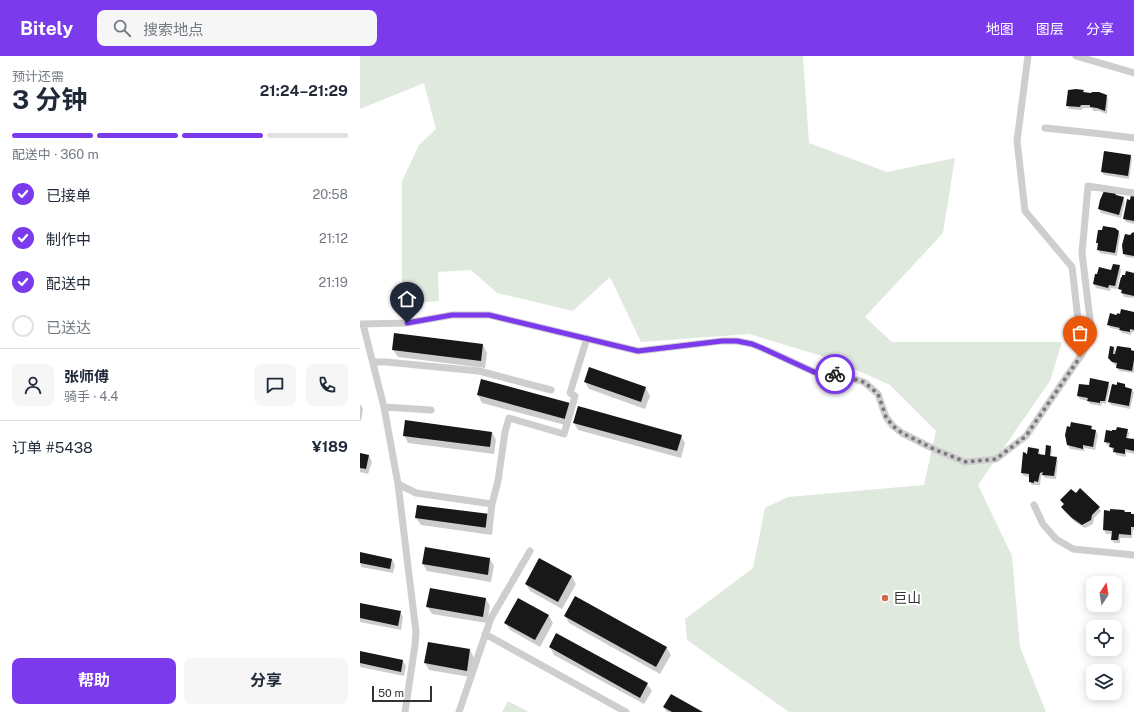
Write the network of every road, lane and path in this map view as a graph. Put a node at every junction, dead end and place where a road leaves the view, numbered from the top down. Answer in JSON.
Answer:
{"nodes":[{"id":1,"x":1028,"y":56,"type":"edge"},
{"id":2,"x":1076,"y":56,"type":"edge"},
{"id":3,"x":1134,"y":74,"type":"edge"},
{"id":4,"x":1045,"y":128,"type":"dead end"},
{"id":5,"x":1134,"y":138,"type":"edge"},
{"id":6,"x":1134,"y":193,"type":"edge"},
{"id":7,"x":361,"y":324,"type":"edge"},
{"id":8,"x":587,"y":338,"type":"junction"},
{"id":9,"x":1080,"y":357,"type":"junction"},
{"id":10,"x":374,"y":362,"type":"junction"},
{"id":11,"x":551,"y":390,"type":"dead end"},
{"id":12,"x":384,"y":407,"type":"junction"},
{"id":13,"x":431,"y":410,"type":"dead end"},
{"id":14,"x":398,"y":484,"type":"junction"},
{"id":15,"x":492,"y":504,"type":"junction"},
{"id":16,"x":1034,"y":505,"type":"dead end"},
{"id":17,"x":490,"y":529,"type":"dead end"},
{"id":18,"x":530,"y":551,"type":"dead end"},
{"id":19,"x":1134,"y":555,"type":"edge"},
{"id":20,"x":484,"y":634,"type":"junction"},
{"id":21,"x":405,"y":712,"type":"edge"},
{"id":22,"x":459,"y":712,"type":"edge"},
{"id":23,"x":626,"y":712,"type":"edge"}],
"edges":[{"from":1,"to":9,"type":"street"},
{"from":2,"to":3,"type":"street"},
{"from":4,"to":5,"type":"street"},
{"from":6,"to":9,"type":"street"},
{"from":7,"to":8,"type":"street"},
{"from":7,"to":10,"type":"street"},
{"from":8,"to":9,"type":"street"},
{"from":8,"to":15,"type":"street"},
{"from":10,"to":11,"type":"street"},
{"from":10,"to":12,"type":"street"},
{"from":12,"to":13,"type":"street"},
{"from":12,"to":14,"type":"street"},
{"from":14,"to":15,"type":"street"},
{"from":14,"to":21,"type":"street"},
{"from":15,"to":17,"type":"street"},
{"from":16,"to":19,"type":"street"},
{"from":18,"to":20,"type":"street"},
{"from":20,"to":22,"type":"street"},
{"from":20,"to":23,"type":"street"}]}
